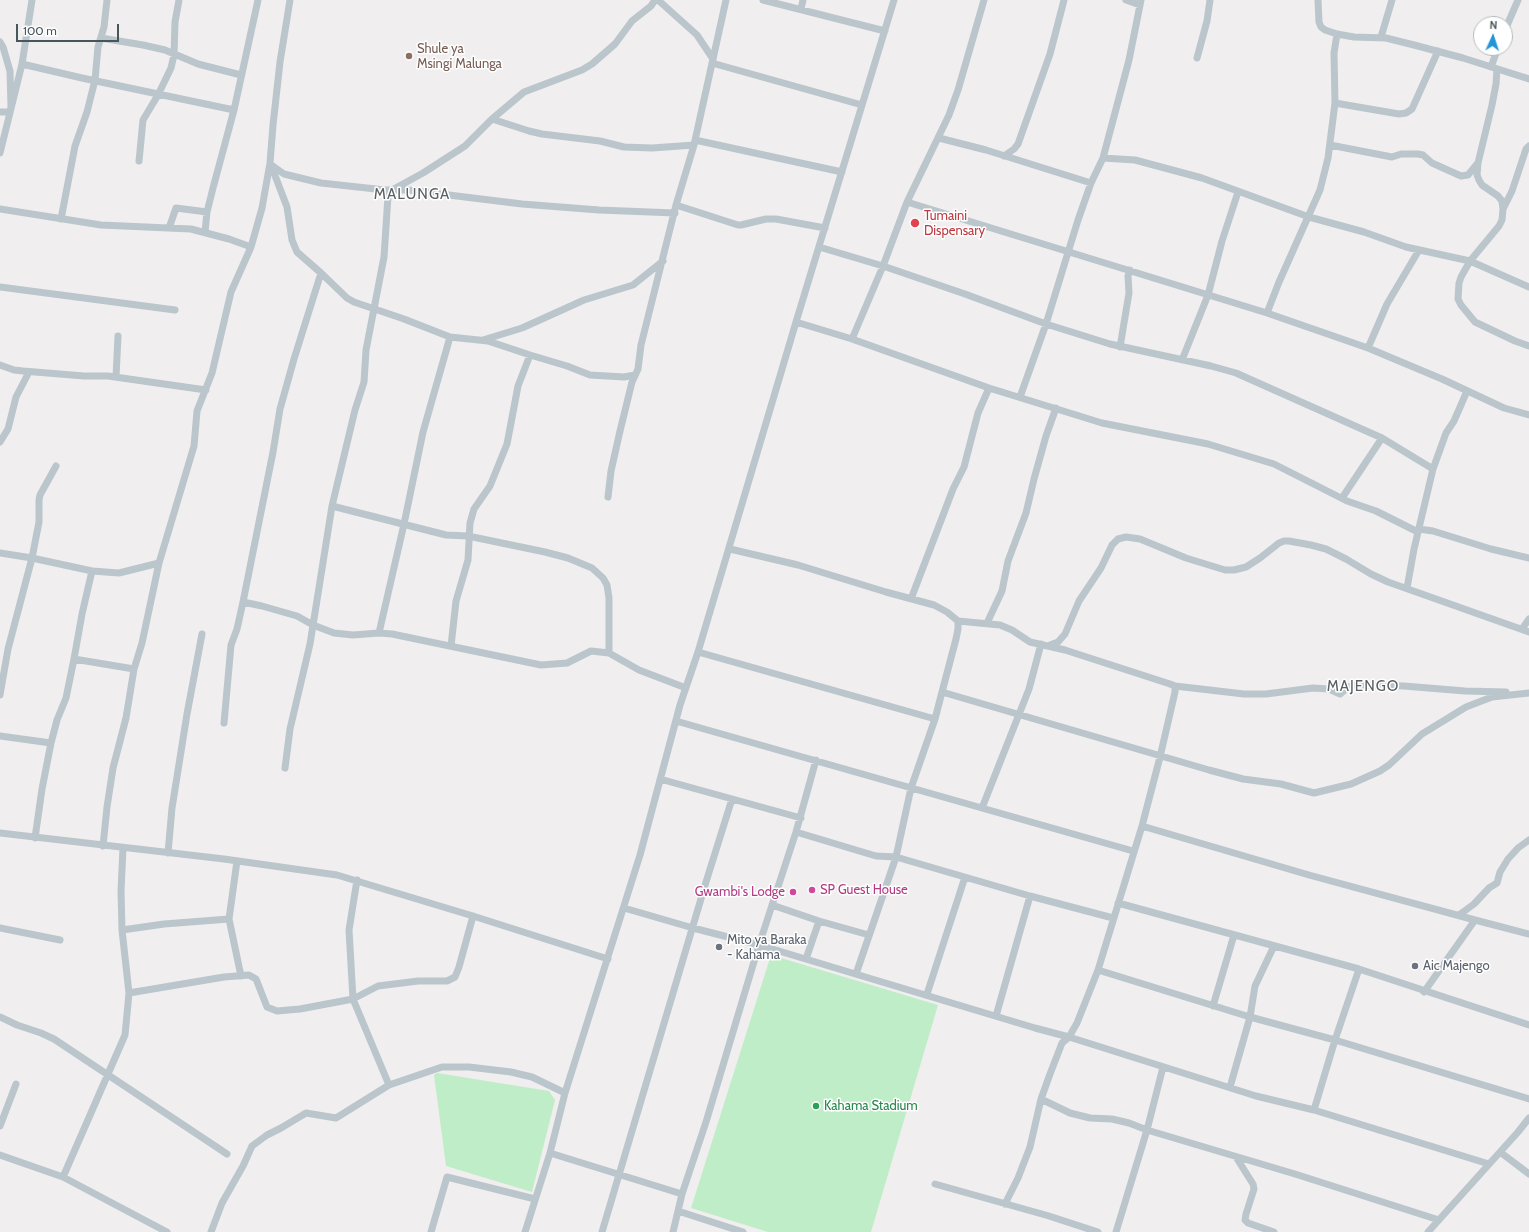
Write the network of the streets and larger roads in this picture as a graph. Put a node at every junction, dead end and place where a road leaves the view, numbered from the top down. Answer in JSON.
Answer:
{"nodes":[{"id":1,"x":32,"y":0,"type":"edge"},
{"id":2,"x":107,"y":0,"type":"edge"},
{"id":3,"x":179,"y":0,"type":"edge"},
{"id":4,"x":258,"y":0,"type":"edge"},
{"id":5,"x":290,"y":0,"type":"edge"},
{"id":6,"x":655,"y":0,"type":"edge"},
{"id":7,"x":658,"y":0,"type":"edge"},
{"id":8,"x":726,"y":0,"type":"edge"},
{"id":9,"x":763,"y":0,"type":"edge"},
{"id":10,"x":803,"y":0,"type":"edge"},
{"id":11,"x":894,"y":0,"type":"edge"},
{"id":12,"x":984,"y":0,"type":"edge"},
{"id":13,"x":1064,"y":0,"type":"edge"},
{"id":14,"x":1126,"y":0,"type":"edge"},
{"id":15,"x":1210,"y":0,"type":"edge"},
{"id":16,"x":1318,"y":0,"type":"edge"},
{"id":17,"x":1392,"y":0,"type":"edge"},
{"id":18,"x":1518,"y":0,"type":"edge"},
{"id":19,"x":1141,"y":3,"type":"edge"},
{"id":20,"x":801,"y":9,"type":"junction"},
{"id":21,"x":1511,"y":16,"type":"edge"},
{"id":22,"x":885,"y":31,"type":"junction"},
{"id":23,"x":1337,"y":34,"type":"junction"},
{"id":24,"x":1381,"y":37,"type":"junction"},
{"id":25,"x":101,"y":38,"type":"junction"},
{"id":26,"x":1,"y":45,"type":"edge"},
{"id":27,"x":1438,"y":51,"type":"junction"},
{"id":28,"x":174,"y":55,"type":"junction"},
{"id":29,"x":1496,"y":56,"type":"edge"},
{"id":30,"x":1197,"y":58,"type":"dead end"},
{"id":31,"x":712,"y":61,"type":"junction"},
{"id":32,"x":22,"y":64,"type":"junction"},
{"id":33,"x":1494,"y":68,"type":"junction"},
{"id":34,"x":241,"y":74,"type":"junction"},
{"id":35,"x":95,"y":80,"type":"junction"},
{"id":36,"x":1529,"y":80,"type":"edge"},
{"id":37,"x":158,"y":95,"type":"junction"},
{"id":38,"x":1335,"y":103,"type":"junction"},
{"id":39,"x":862,"y":105,"type":"junction"},
{"id":40,"x":234,"y":110,"type":"junction"},
{"id":41,"x":0,"y":112,"type":"edge"},
{"id":42,"x":10,"y":112,"type":"junction"},
{"id":43,"x":492,"y":119,"type":"junction"},
{"id":44,"x":939,"y":138,"type":"junction"},
{"id":45,"x":695,"y":142,"type":"junction"},
{"id":46,"x":1330,"y":145,"type":"junction"},
{"id":47,"x":1529,"y":146,"type":"edge"},
{"id":48,"x":0,"y":153,"type":"edge"},
{"id":49,"x":1004,"y":156,"type":"junction"},
{"id":50,"x":1103,"y":158,"type":"junction"},
{"id":51,"x":139,"y":161,"type":"dead end"},
{"id":52,"x":270,"y":163,"type":"junction"},
{"id":53,"x":1478,"y":163,"type":"junction"},
{"id":54,"x":842,"y":172,"type":"junction"},
{"id":55,"x":1091,"y":183,"type":"junction"},
{"id":56,"x":392,"y":190,"type":"junction"},
{"id":57,"x":1238,"y":192,"type":"junction"},
{"id":58,"x":907,"y":202,"type":"junction"},
{"id":59,"x":0,"y":209,"type":"edge"},
{"id":60,"x":676,"y":209,"type":"junction"},
{"id":61,"x":1503,"y":209,"type":"junction"},
{"id":62,"x":207,"y":212,"type":"junction"},
{"id":63,"x":1308,"y":218,"type":"junction"},
{"id":64,"x":61,"y":219,"type":"junction"},
{"id":65,"x":170,"y":228,"type":"junction"},
{"id":66,"x":825,"y":228,"type":"junction"},
{"id":67,"x":205,"y":232,"type":"junction"},
{"id":68,"x":819,"y":247,"type":"junction"},
{"id":69,"x":251,"y":248,"type":"junction"},
{"id":70,"x":1419,"y":250,"type":"junction"},
{"id":71,"x":1069,"y":252,"type":"junction"},
{"id":72,"x":663,"y":261,"type":"junction"},
{"id":73,"x":1470,"y":261,"type":"junction"},
{"id":74,"x":883,"y":266,"type":"junction"},
{"id":75,"x":1130,"y":270,"type":"junction"},
{"id":76,"x":321,"y":273,"type":"junction"},
{"id":77,"x":0,"y":287,"type":"edge"},
{"id":78,"x":1529,"y":287,"type":"edge"},
{"id":79,"x":1208,"y":295,"type":"junction"},
{"id":80,"x":373,"y":309,"type":"junction"},
{"id":81,"x":175,"y":310,"type":"dead end"},
{"id":82,"x":1267,"y":312,"type":"junction"},
{"id":83,"x":796,"y":322,"type":"junction"},
{"id":84,"x":1046,"y":324,"type":"junction"},
{"id":85,"x":118,"y":336,"type":"dead end"},
{"id":86,"x":450,"y":337,"type":"junction"},
{"id":87,"x":852,"y":339,"type":"junction"},
{"id":88,"x":483,"y":340,"type":"junction"},
{"id":89,"x":1529,"y":346,"type":"edge"},
{"id":90,"x":1120,"y":347,"type":"junction"},
{"id":91,"x":1368,"y":348,"type":"junction"},
{"id":92,"x":530,"y":355,"type":"junction"},
{"id":93,"x":1182,"y":360,"type":"junction"},
{"id":94,"x":0,"y":365,"type":"edge"},
{"id":95,"x":29,"y":372,"type":"junction"},
{"id":96,"x":635,"y":375,"type":"junction"},
{"id":97,"x":116,"y":377,"type":"junction"},
{"id":98,"x":989,"y":388,"type":"junction"},
{"id":99,"x":206,"y":390,"type":"junction"},
{"id":100,"x":1467,"y":391,"type":"junction"},
{"id":101,"x":1020,"y":397,"type":"junction"},
{"id":102,"x":1056,"y":408,"type":"junction"},
{"id":103,"x":1529,"y":415,"type":"edge"},
{"id":104,"x":1382,"y":438,"type":"junction"},
{"id":105,"x":0,"y":442,"type":"edge"},
{"id":106,"x":56,"y":466,"type":"dead end"},
{"id":107,"x":1433,"y":469,"type":"junction"},
{"id":108,"x":608,"y":497,"type":"dead end"},
{"id":109,"x":1342,"y":498,"type":"junction"},
{"id":110,"x":332,"y":506,"type":"junction"},
{"id":111,"x":404,"y":524,"type":"junction"},
{"id":112,"x":1419,"y":530,"type":"junction"},
{"id":113,"x":468,"y":536,"type":"junction"},
{"id":114,"x":730,"y":549,"type":"junction"},
{"id":115,"x":0,"y":553,"type":"edge"},
{"id":116,"x":32,"y":558,"type":"junction"},
{"id":117,"x":1529,"y":558,"type":"edge"},
{"id":118,"x":158,"y":564,"type":"junction"},
{"id":119,"x":92,"y":571,"type":"junction"},
{"id":120,"x":1407,"y":588,"type":"junction"},
{"id":121,"x":911,"y":599,"type":"junction"},
{"id":122,"x":243,"y":602,"type":"junction"},
{"id":123,"x":1529,"y":619,"type":"edge"},
{"id":124,"x":958,"y":620,"type":"junction"},
{"id":125,"x":987,"y":623,"type":"junction"},
{"id":126,"x":313,"y":626,"type":"junction"},
{"id":127,"x":1522,"y":629,"type":"junction"},
{"id":128,"x":1529,"y":632,"type":"edge"},
{"id":129,"x":379,"y":633,"type":"junction"},
{"id":130,"x":202,"y":634,"type":"dead end"},
{"id":131,"x":1041,"y":644,"type":"junction"},
{"id":132,"x":1050,"y":645,"type":"junction"},
{"id":133,"x":451,"y":646,"type":"junction"},
{"id":134,"x":0,"y":648,"type":"edge"},
{"id":135,"x":8,"y":649,"type":"junction"},
{"id":136,"x":698,"y":652,"type":"junction"},
{"id":137,"x":609,"y":653,"type":"junction"},
{"id":138,"x":74,"y":659,"type":"junction"},
{"id":139,"x":134,"y":670,"type":"junction"},
{"id":140,"x":1175,"y":686,"type":"junction"},
{"id":141,"x":686,"y":688,"type":"junction"},
{"id":142,"x":942,"y":692,"type":"junction"},
{"id":143,"x":1529,"y":693,"type":"edge"},
{"id":144,"x":0,"y":695,"type":"edge"},
{"id":145,"x":1019,"y":715,"type":"junction"},
{"id":146,"x":935,"y":719,"type":"junction"},
{"id":147,"x":676,"y":721,"type":"junction"},
{"id":148,"x":224,"y":723,"type":"dead end"},
{"id":149,"x":0,"y":736,"type":"edge"},
{"id":150,"x":51,"y":743,"type":"junction"},
{"id":151,"x":1160,"y":757,"type":"junction"},
{"id":152,"x":816,"y":760,"type":"junction"},
{"id":153,"x":285,"y":768,"type":"dead end"},
{"id":154,"x":660,"y":779,"type":"junction"},
{"id":155,"x":911,"y":788,"type":"junction"},
{"id":156,"x":732,"y":799,"type":"junction"},
{"id":157,"x":982,"y":808,"type":"junction"},
{"id":158,"x":801,"y":818,"type":"junction"},
{"id":159,"x":1142,"y":826,"type":"junction"},
{"id":160,"x":796,"y":832,"type":"junction"},
{"id":161,"x":0,"y":833,"type":"edge"},
{"id":162,"x":35,"y":838,"type":"junction"},
{"id":163,"x":1529,"y":840,"type":"edge"},
{"id":164,"x":103,"y":846,"type":"junction"},
{"id":165,"x":123,"y":848,"type":"junction"},
{"id":166,"x":1133,"y":850,"type":"junction"},
{"id":167,"x":168,"y":853,"type":"junction"},
{"id":168,"x":896,"y":857,"type":"junction"},
{"id":169,"x":237,"y":861,"type":"junction"},
{"id":170,"x":965,"y":877,"type":"junction"},
{"id":171,"x":357,"y":880,"type":"junction"},
{"id":172,"x":1030,"y":896,"type":"junction"},
{"id":173,"x":1118,"y":903,"type":"junction"},
{"id":174,"x":772,"y":906,"type":"junction"},
{"id":175,"x":624,"y":908,"type":"junction"},
{"id":176,"x":472,"y":916,"type":"junction"},
{"id":177,"x":1459,"y":916,"type":"junction"},
{"id":178,"x":1113,"y":918,"type":"junction"},
{"id":179,"x":229,"y":919,"type":"junction"},
{"id":180,"x":1475,"y":920,"type":"junction"},
{"id":181,"x":819,"y":921,"type":"junction"},
{"id":182,"x":0,"y":928,"type":"edge"},
{"id":183,"x":693,"y":928,"type":"junction"},
{"id":184,"x":122,"y":930,"type":"junction"},
{"id":185,"x":1529,"y":934,"type":"edge"},
{"id":186,"x":870,"y":935,"type":"junction"},
{"id":187,"x":1234,"y":935,"type":"junction"},
{"id":188,"x":60,"y":940,"type":"dead end"},
{"id":189,"x":759,"y":945,"type":"junction"},
{"id":190,"x":1274,"y":946,"type":"junction"},
{"id":191,"x":608,"y":959,"type":"junction"},
{"id":192,"x":806,"y":959,"type":"junction"},
{"id":193,"x":1359,"y":969,"type":"junction"},
{"id":194,"x":1098,"y":970,"type":"junction"},
{"id":195,"x":856,"y":974,"type":"junction"},
{"id":196,"x":241,"y":976,"type":"junction"},
{"id":197,"x":1424,"y":992,"type":"junction"},
{"id":198,"x":129,"y":993,"type":"junction"},
{"id":199,"x":927,"y":994,"type":"junction"},
{"id":200,"x":353,"y":999,"type":"junction"},
{"id":201,"x":1213,"y":1006,"type":"junction"},
{"id":202,"x":996,"y":1016,"type":"junction"},
{"id":203,"x":1250,"y":1017,"type":"junction"},
{"id":204,"x":0,"y":1018,"type":"edge"},
{"id":205,"x":1529,"y":1025,"type":"edge"},
{"id":206,"x":1069,"y":1037,"type":"junction"},
{"id":207,"x":1335,"y":1040,"type":"junction"},
{"id":208,"x":1163,"y":1067,"type":"junction"},
{"id":209,"x":108,"y":1074,"type":"junction"},
{"id":210,"x":16,"y":1084,"type":"dead end"},
{"id":211,"x":389,"y":1085,"type":"junction"},
{"id":212,"x":1230,"y":1087,"type":"junction"},
{"id":213,"x":565,"y":1093,"type":"junction"},
{"id":214,"x":1041,"y":1099,"type":"junction"},
{"id":215,"x":1529,"y":1099,"type":"edge"},
{"id":216,"x":1314,"y":1110,"type":"junction"},
{"id":217,"x":1529,"y":1118,"type":"edge"},
{"id":218,"x":0,"y":1126,"type":"edge"},
{"id":219,"x":1147,"y":1130,"type":"junction"},
{"id":220,"x":1500,"y":1152,"type":"junction"},
{"id":221,"x":550,"y":1153,"type":"junction"},
{"id":222,"x":227,"y":1154,"type":"dead end"},
{"id":223,"x":0,"y":1155,"type":"edge"},
{"id":224,"x":1236,"y":1157,"type":"junction"},
{"id":225,"x":1489,"y":1164,"type":"junction"},
{"id":226,"x":1529,"y":1174,"type":"edge"},
{"id":227,"x":619,"y":1175,"type":"junction"},
{"id":228,"x":63,"y":1177,"type":"junction"},
{"id":229,"x":935,"y":1184,"type":"dead end"},
{"id":230,"x":682,"y":1194,"type":"junction"},
{"id":231,"x":535,"y":1199,"type":"junction"},
{"id":232,"x":1004,"y":1204,"type":"junction"},
{"id":233,"x":678,"y":1211,"type":"junction"},
{"id":234,"x":1439,"y":1220,"type":"junction"},
{"id":235,"x":167,"y":1232,"type":"edge"},
{"id":236,"x":211,"y":1232,"type":"edge"},
{"id":237,"x":431,"y":1232,"type":"edge"},
{"id":238,"x":525,"y":1232,"type":"edge"},
{"id":239,"x":602,"y":1232,"type":"edge"},
{"id":240,"x":672,"y":1232,"type":"edge"},
{"id":241,"x":743,"y":1232,"type":"edge"},
{"id":242,"x":1098,"y":1232,"type":"edge"},
{"id":243,"x":1116,"y":1232,"type":"edge"},
{"id":244,"x":1274,"y":1232,"type":"edge"},
{"id":245,"x":1428,"y":1232,"type":"edge"}],
"edges":[{"from":1,"to":32,"type":"street"},
{"from":2,"to":25,"type":"street"},
{"from":3,"to":28,"type":"street"},
{"from":4,"to":34,"type":"street"},
{"from":5,"to":52,"type":"street"},
{"from":6,"to":43,"type":"street"},
{"from":7,"to":31,"type":"street"},
{"from":8,"to":31,"type":"street"},
{"from":9,"to":20,"type":"street"},
{"from":10,"to":20,"type":"street"},
{"from":11,"to":22,"type":"street"},
{"from":12,"to":44,"type":"street"},
{"from":13,"to":49,"type":"street"},
{"from":14,"to":19,"type":"street"},
{"from":15,"to":30,"type":"street"},
{"from":16,"to":23,"type":"street"},
{"from":17,"to":24,"type":"street"},
{"from":18,"to":21,"type":"street"},
{"from":19,"to":50,"type":"street"},
{"from":20,"to":22,"type":"street"},
{"from":22,"to":39,"type":"street"},
{"from":23,"to":24,"type":"street"},
{"from":23,"to":38,"type":"street"},
{"from":24,"to":27,"type":"street"},
{"from":25,"to":28,"type":"street"},
{"from":25,"to":35,"type":"street"},
{"from":26,"to":42,"type":"street"},
{"from":27,"to":33,"type":"street"},
{"from":27,"to":38,"type":"street"},
{"from":28,"to":34,"type":"street"},
{"from":28,"to":37,"type":"street"},
{"from":29,"to":33,"type":"street"},
{"from":31,"to":39,"type":"street"},
{"from":31,"to":45,"type":"street"},
{"from":32,"to":35,"type":"street"},
{"from":32,"to":42,"type":"street"},
{"from":33,"to":36,"type":"street"},
{"from":33,"to":53,"type":"street"},
{"from":34,"to":40,"type":"street"},
{"from":35,"to":37,"type":"street"},
{"from":35,"to":64,"type":"street"},
{"from":37,"to":40,"type":"street"},
{"from":37,"to":51,"type":"street"},
{"from":38,"to":46,"type":"street"},
{"from":39,"to":54,"type":"street"},
{"from":40,"to":62,"type":"street"},
{"from":41,"to":42,"type":"street"},
{"from":42,"to":48,"type":"street"},
{"from":43,"to":45,"type":"street"},
{"from":43,"to":56,"type":"street"},
{"from":44,"to":49,"type":"street"},
{"from":44,"to":58,"type":"street"},
{"from":45,"to":54,"type":"street"},
{"from":45,"to":60,"type":"street"},
{"from":46,"to":53,"type":"street"},
{"from":46,"to":63,"type":"street"},
{"from":47,"to":61,"type":"street"},
{"from":49,"to":55,"type":"street"},
{"from":50,"to":55,"type":"street"},
{"from":50,"to":57,"type":"street"},
{"from":52,"to":56,"type":"street"},
{"from":52,"to":69,"type":"street"},
{"from":52,"to":76,"type":"street"},
{"from":53,"to":61,"type":"street"},
{"from":54,"to":66,"type":"street"},
{"from":55,"to":71,"type":"street"},
{"from":56,"to":60,"type":"street"},
{"from":56,"to":80,"type":"street"},
{"from":57,"to":63,"type":"street"},
{"from":57,"to":79,"type":"street"},
{"from":58,"to":71,"type":"street"},
{"from":58,"to":74,"type":"street"},
{"from":59,"to":64,"type":"street"},
{"from":60,"to":66,"type":"street"},
{"from":60,"to":72,"type":"street"},
{"from":61,"to":73,"type":"street"},
{"from":62,"to":65,"type":"street"},
{"from":62,"to":67,"type":"street"},
{"from":63,"to":70,"type":"street"},
{"from":63,"to":82,"type":"street"},
{"from":64,"to":65,"type":"street"},
{"from":65,"to":67,"type":"street"},
{"from":66,"to":68,"type":"street"},
{"from":67,"to":69,"type":"street"},
{"from":68,"to":74,"type":"street"},
{"from":68,"to":83,"type":"street"},
{"from":69,"to":99,"type":"street"},
{"from":70,"to":73,"type":"street"},
{"from":70,"to":91,"type":"street"},
{"from":71,"to":75,"type":"street"},
{"from":71,"to":84,"type":"street"},
{"from":72,"to":88,"type":"street"},
{"from":72,"to":96,"type":"street"},
{"from":73,"to":78,"type":"street"},
{"from":73,"to":89,"type":"street"},
{"from":74,"to":84,"type":"street"},
{"from":74,"to":87,"type":"street"},
{"from":75,"to":79,"type":"street"},
{"from":75,"to":90,"type":"street"},
{"from":76,"to":80,"type":"street"},
{"from":76,"to":122,"type":"street"},
{"from":77,"to":81,"type":"street"},
{"from":79,"to":82,"type":"street"},
{"from":79,"to":93,"type":"street"},
{"from":80,"to":86,"type":"street"},
{"from":80,"to":110,"type":"street"},
{"from":82,"to":91,"type":"street"},
{"from":83,"to":87,"type":"street"},
{"from":83,"to":114,"type":"street"},
{"from":84,"to":90,"type":"street"},
{"from":84,"to":101,"type":"street"},
{"from":85,"to":97,"type":"street"},
{"from":86,"to":88,"type":"street"},
{"from":86,"to":111,"type":"street"},
{"from":87,"to":98,"type":"street"},
{"from":88,"to":92,"type":"street"},
{"from":90,"to":93,"type":"street"},
{"from":91,"to":100,"type":"street"},
{"from":92,"to":96,"type":"street"},
{"from":92,"to":113,"type":"street"},
{"from":93,"to":104,"type":"street"},
{"from":94,"to":95,"type":"street"},
{"from":95,"to":97,"type":"street"},
{"from":95,"to":105,"type":"street"},
{"from":96,"to":108,"type":"street"},
{"from":97,"to":99,"type":"street"},
{"from":98,"to":101,"type":"street"},
{"from":98,"to":121,"type":"street"},
{"from":99,"to":118,"type":"street"},
{"from":100,"to":103,"type":"street"},
{"from":100,"to":107,"type":"street"},
{"from":101,"to":102,"type":"street"},
{"from":102,"to":109,"type":"street"},
{"from":102,"to":125,"type":"street"},
{"from":104,"to":107,"type":"street"},
{"from":104,"to":109,"type":"street"},
{"from":106,"to":116,"type":"street"},
{"from":107,"to":112,"type":"street"},
{"from":109,"to":112,"type":"street"},
{"from":110,"to":111,"type":"street"},
{"from":110,"to":126,"type":"street"},
{"from":111,"to":113,"type":"street"},
{"from":111,"to":129,"type":"street"},
{"from":112,"to":117,"type":"street"},
{"from":112,"to":120,"type":"street"},
{"from":113,"to":133,"type":"street"},
{"from":113,"to":137,"type":"street"},
{"from":114,"to":121,"type":"street"},
{"from":114,"to":136,"type":"street"},
{"from":115,"to":116,"type":"street"},
{"from":116,"to":119,"type":"street"},
{"from":116,"to":135,"type":"street"},
{"from":118,"to":119,"type":"street"},
{"from":118,"to":139,"type":"street"},
{"from":119,"to":138,"type":"street"},
{"from":120,"to":127,"type":"street"},
{"from":120,"to":132,"type":"street"},
{"from":121,"to":124,"type":"street"},
{"from":122,"to":126,"type":"street"},
{"from":122,"to":148,"type":"street"},
{"from":123,"to":127,"type":"street"},
{"from":124,"to":125,"type":"street"},
{"from":124,"to":142,"type":"street"},
{"from":125,"to":131,"type":"street"},
{"from":126,"to":129,"type":"street"},
{"from":126,"to":153,"type":"street"},
{"from":127,"to":128,"type":"street"},
{"from":129,"to":133,"type":"street"},
{"from":130,"to":167,"type":"street"},
{"from":131,"to":132,"type":"street"},
{"from":131,"to":145,"type":"street"},
{"from":132,"to":140,"type":"street"},
{"from":133,"to":137,"type":"street"},
{"from":134,"to":135,"type":"street"},
{"from":135,"to":144,"type":"street"},
{"from":136,"to":141,"type":"street"},
{"from":136,"to":146,"type":"street"},
{"from":137,"to":141,"type":"street"},
{"from":138,"to":139,"type":"street"},
{"from":138,"to":150,"type":"street"},
{"from":139,"to":164,"type":"street"},
{"from":140,"to":143,"type":"street"},
{"from":140,"to":151,"type":"street"},
{"from":141,"to":147,"type":"street"},
{"from":142,"to":145,"type":"street"},
{"from":142,"to":146,"type":"street"},
{"from":143,"to":151,"type":"street"},
{"from":145,"to":151,"type":"street"},
{"from":145,"to":157,"type":"street"},
{"from":146,"to":155,"type":"street"},
{"from":147,"to":152,"type":"street"},
{"from":147,"to":154,"type":"street"},
{"from":149,"to":150,"type":"street"},
{"from":150,"to":162,"type":"street"},
{"from":151,"to":159,"type":"street"},
{"from":152,"to":155,"type":"street"},
{"from":152,"to":158,"type":"street"},
{"from":154,"to":156,"type":"street"},
{"from":154,"to":175,"type":"street"},
{"from":155,"to":157,"type":"street"},
{"from":155,"to":168,"type":"street"},
{"from":156,"to":158,"type":"street"},
{"from":156,"to":183,"type":"street"},
{"from":157,"to":166,"type":"street"},
{"from":158,"to":160,"type":"street"},
{"from":159,"to":166,"type":"street"},
{"from":159,"to":177,"type":"street"},
{"from":160,"to":168,"type":"street"},
{"from":160,"to":174,"type":"street"},
{"from":161,"to":162,"type":"street"},
{"from":162,"to":164,"type":"street"},
{"from":163,"to":177,"type":"street"},
{"from":164,"to":165,"type":"street"},
{"from":165,"to":167,"type":"street"},
{"from":165,"to":184,"type":"street"},
{"from":166,"to":173,"type":"street"},
{"from":167,"to":169,"type":"street"},
{"from":168,"to":170,"type":"street"},
{"from":168,"to":186,"type":"street"},
{"from":169,"to":171,"type":"street"},
{"from":169,"to":179,"type":"street"},
{"from":170,"to":172,"type":"street"},
{"from":170,"to":199,"type":"street"},
{"from":171,"to":176,"type":"street"},
{"from":171,"to":200,"type":"street"},
{"from":172,"to":178,"type":"street"},
{"from":172,"to":202,"type":"street"},
{"from":173,"to":178,"type":"street"},
{"from":173,"to":187,"type":"street"},
{"from":174,"to":181,"type":"street"},
{"from":174,"to":189,"type":"street"},
{"from":175,"to":183,"type":"street"},
{"from":175,"to":191,"type":"street"},
{"from":176,"to":191,"type":"street"},
{"from":176,"to":200,"type":"street"},
{"from":177,"to":180,"type":"street"},
{"from":178,"to":194,"type":"street"},
{"from":179,"to":184,"type":"street"},
{"from":179,"to":196,"type":"street"},
{"from":180,"to":185,"type":"street"},
{"from":180,"to":197,"type":"street"},
{"from":181,"to":186,"type":"street"},
{"from":181,"to":192,"type":"street"},
{"from":182,"to":188,"type":"street"},
{"from":183,"to":189,"type":"street"},
{"from":183,"to":227,"type":"street"},
{"from":184,"to":198,"type":"street"},
{"from":186,"to":195,"type":"street"},
{"from":187,"to":190,"type":"street"},
{"from":187,"to":201,"type":"street"},
{"from":189,"to":192,"type":"street"},
{"from":189,"to":230,"type":"street"},
{"from":190,"to":193,"type":"street"},
{"from":190,"to":203,"type":"street"},
{"from":191,"to":213,"type":"street"},
{"from":192,"to":195,"type":"street"},
{"from":193,"to":197,"type":"street"},
{"from":193,"to":207,"type":"street"},
{"from":194,"to":201,"type":"street"},
{"from":194,"to":206,"type":"street"},
{"from":195,"to":199,"type":"street"},
{"from":196,"to":198,"type":"street"},
{"from":196,"to":200,"type":"street"},
{"from":197,"to":205,"type":"street"},
{"from":198,"to":209,"type":"street"},
{"from":199,"to":202,"type":"street"},
{"from":200,"to":211,"type":"street"},
{"from":201,"to":203,"type":"street"},
{"from":202,"to":206,"type":"street"},
{"from":203,"to":207,"type":"street"},
{"from":203,"to":212,"type":"street"},
{"from":204,"to":209,"type":"street"},
{"from":206,"to":208,"type":"street"},
{"from":206,"to":214,"type":"street"},
{"from":207,"to":215,"type":"street"},
{"from":207,"to":216,"type":"street"},
{"from":208,"to":212,"type":"street"},
{"from":208,"to":219,"type":"street"},
{"from":209,"to":222,"type":"street"},
{"from":209,"to":228,"type":"street"},
{"from":210,"to":218,"type":"street"},
{"from":211,"to":213,"type":"street"},
{"from":211,"to":236,"type":"street"},
{"from":212,"to":216,"type":"street"},
{"from":213,"to":221,"type":"street"},
{"from":214,"to":219,"type":"street"},
{"from":214,"to":232,"type":"street"},
{"from":216,"to":225,"type":"street"},
{"from":217,"to":220,"type":"street"},
{"from":219,"to":224,"type":"street"},
{"from":219,"to":243,"type":"street"},
{"from":220,"to":225,"type":"street"},
{"from":220,"to":226,"type":"street"},
{"from":221,"to":227,"type":"street"},
{"from":221,"to":231,"type":"street"},
{"from":223,"to":228,"type":"street"},
{"from":224,"to":234,"type":"street"},
{"from":224,"to":244,"type":"street"},
{"from":225,"to":234,"type":"street"},
{"from":227,"to":230,"type":"street"},
{"from":227,"to":239,"type":"street"},
{"from":228,"to":235,"type":"street"},
{"from":229,"to":232,"type":"street"},
{"from":230,"to":233,"type":"street"},
{"from":231,"to":237,"type":"street"},
{"from":231,"to":238,"type":"street"},
{"from":232,"to":242,"type":"street"},
{"from":233,"to":240,"type":"street"},
{"from":233,"to":241,"type":"street"},
{"from":234,"to":245,"type":"street"}]}
